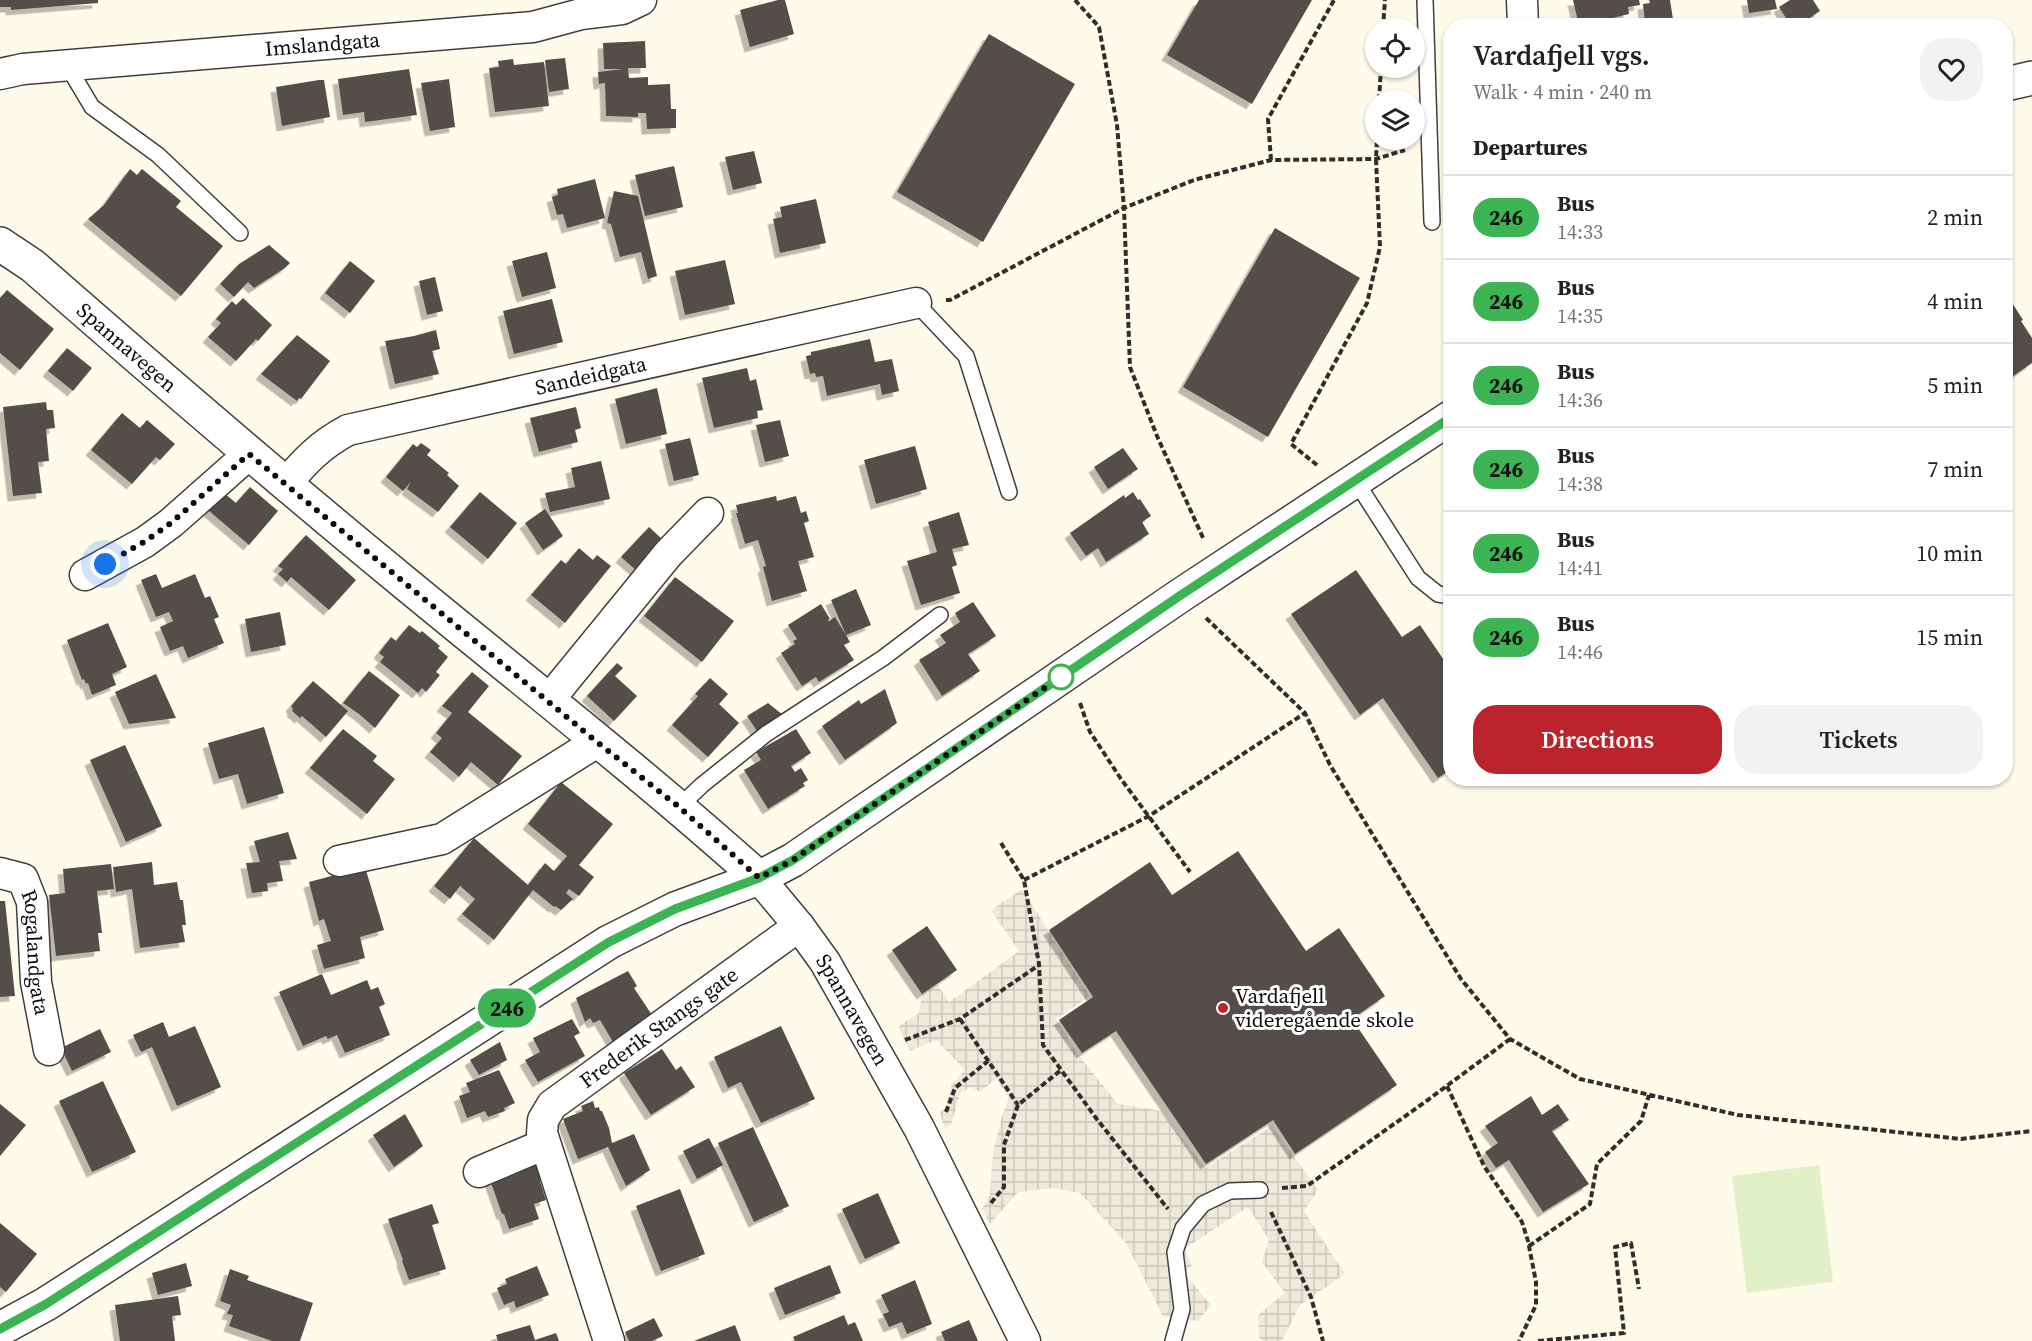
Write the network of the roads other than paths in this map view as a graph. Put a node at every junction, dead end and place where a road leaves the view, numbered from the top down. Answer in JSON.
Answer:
{"nodes":[{"id":1,"x":641,"y":0,"type":"edge"},
{"id":2,"x":1425,"y":0,"type":"edge"},
{"id":3,"x":1521,"y":0,"type":"edge"},
{"id":4,"x":1522,"y":18,"type":"edge"},
{"id":5,"x":67,"y":65,"type":"junction"},
{"id":6,"x":0,"y":74,"type":"edge"},
{"id":7,"x":2032,"y":78,"type":"edge"},
{"id":8,"x":2013,"y":82,"type":"edge"},
{"id":9,"x":1432,"y":222,"type":"dead end"},
{"id":10,"x":240,"y":233,"type":"dead end"},
{"id":11,"x":0,"y":244,"type":"edge"},
{"id":12,"x":916,"y":303,"type":"joint"},
{"id":13,"x":1443,"y":423,"type":"edge"},
{"id":14,"x":249,"y":454,"type":"junction"},
{"id":15,"x":285,"y":485,"type":"junction"},
{"id":16,"x":1346,"y":486,"type":"junction"},
{"id":17,"x":1009,"y":492,"type":"dead end"},
{"id":18,"x":708,"y":513,"type":"dead end"},
{"id":19,"x":85,"y":575,"type":"dead end"},
{"id":20,"x":1443,"y":595,"type":"edge"},
{"id":21,"x":940,"y":615,"type":"dead end"},
{"id":22,"x":548,"y":701,"type":"junction"},
{"id":23,"x":597,"y":742,"type":"junction"},
{"id":24,"x":679,"y":807,"type":"junction"},
{"id":25,"x":339,"y":861,"type":"dead end"},
{"id":26,"x":0,"y":873,"type":"edge"},
{"id":27,"x":759,"y":878,"type":"junction"},
{"id":28,"x":800,"y":926,"type":"junction"},
{"id":29,"x":49,"y":1050,"type":"dead end"},
{"id":30,"x":545,"y":1144,"type":"junction"},
{"id":31,"x":479,"y":1172,"type":"dead end"},
{"id":32,"x":1260,"y":1190,"type":"road end"},
{"id":33,"x":0,"y":1329,"type":"edge"},
{"id":34,"x":609,"y":1341,"type":"edge"},
{"id":35,"x":1025,"y":1341,"type":"edge"},
{"id":36,"x":1173,"y":1341,"type":"edge"}],
"edges":[{"from":1,"to":5,"type":"street","name":"Imslandgata"},
{"from":2,"to":9,"type":"lane"},
{"from":3,"to":4,"type":"street"},
{"from":5,"to":6,"type":"street","name":"Imslandgata"},
{"from":5,"to":10,"type":"lane"},
{"from":7,"to":8,"type":"street"},
{"from":11,"to":14,"type":"street","name":"Spannavegen"},
{"from":12,"to":15,"type":"street","name":"Sandeidgata"},
{"from":12,"to":17,"type":"lane"},
{"from":13,"to":16,"type":"street"},
{"from":14,"to":15,"type":"street","name":"Spannavegen"},
{"from":14,"to":19,"type":"street"},
{"from":15,"to":22,"type":"street","name":"Spannavegen"},
{"from":16,"to":20,"type":"lane"},
{"from":16,"to":27,"type":"street"},
{"from":18,"to":22,"type":"street"},
{"from":21,"to":24,"type":"lane"},
{"from":22,"to":23,"type":"street","name":"Spannavegen"},
{"from":23,"to":24,"type":"street","name":"Spannavegen"},
{"from":23,"to":25,"type":"street"},
{"from":24,"to":27,"type":"street","name":"Spannavegen"},
{"from":26,"to":29,"type":"street","name":"Rogalandgata"},
{"from":27,"to":28,"type":"street","name":"Spannavegen"},
{"from":27,"to":33,"type":"street"},
{"from":28,"to":30,"type":"street","name":"Frederik Stangs gate"},
{"from":28,"to":35,"type":"street","name":"Spannavegen"},
{"from":30,"to":31,"type":"street"},
{"from":30,"to":34,"type":"street","name":"Frederik Stangs gate"},
{"from":32,"to":36,"type":"lane"}]}
